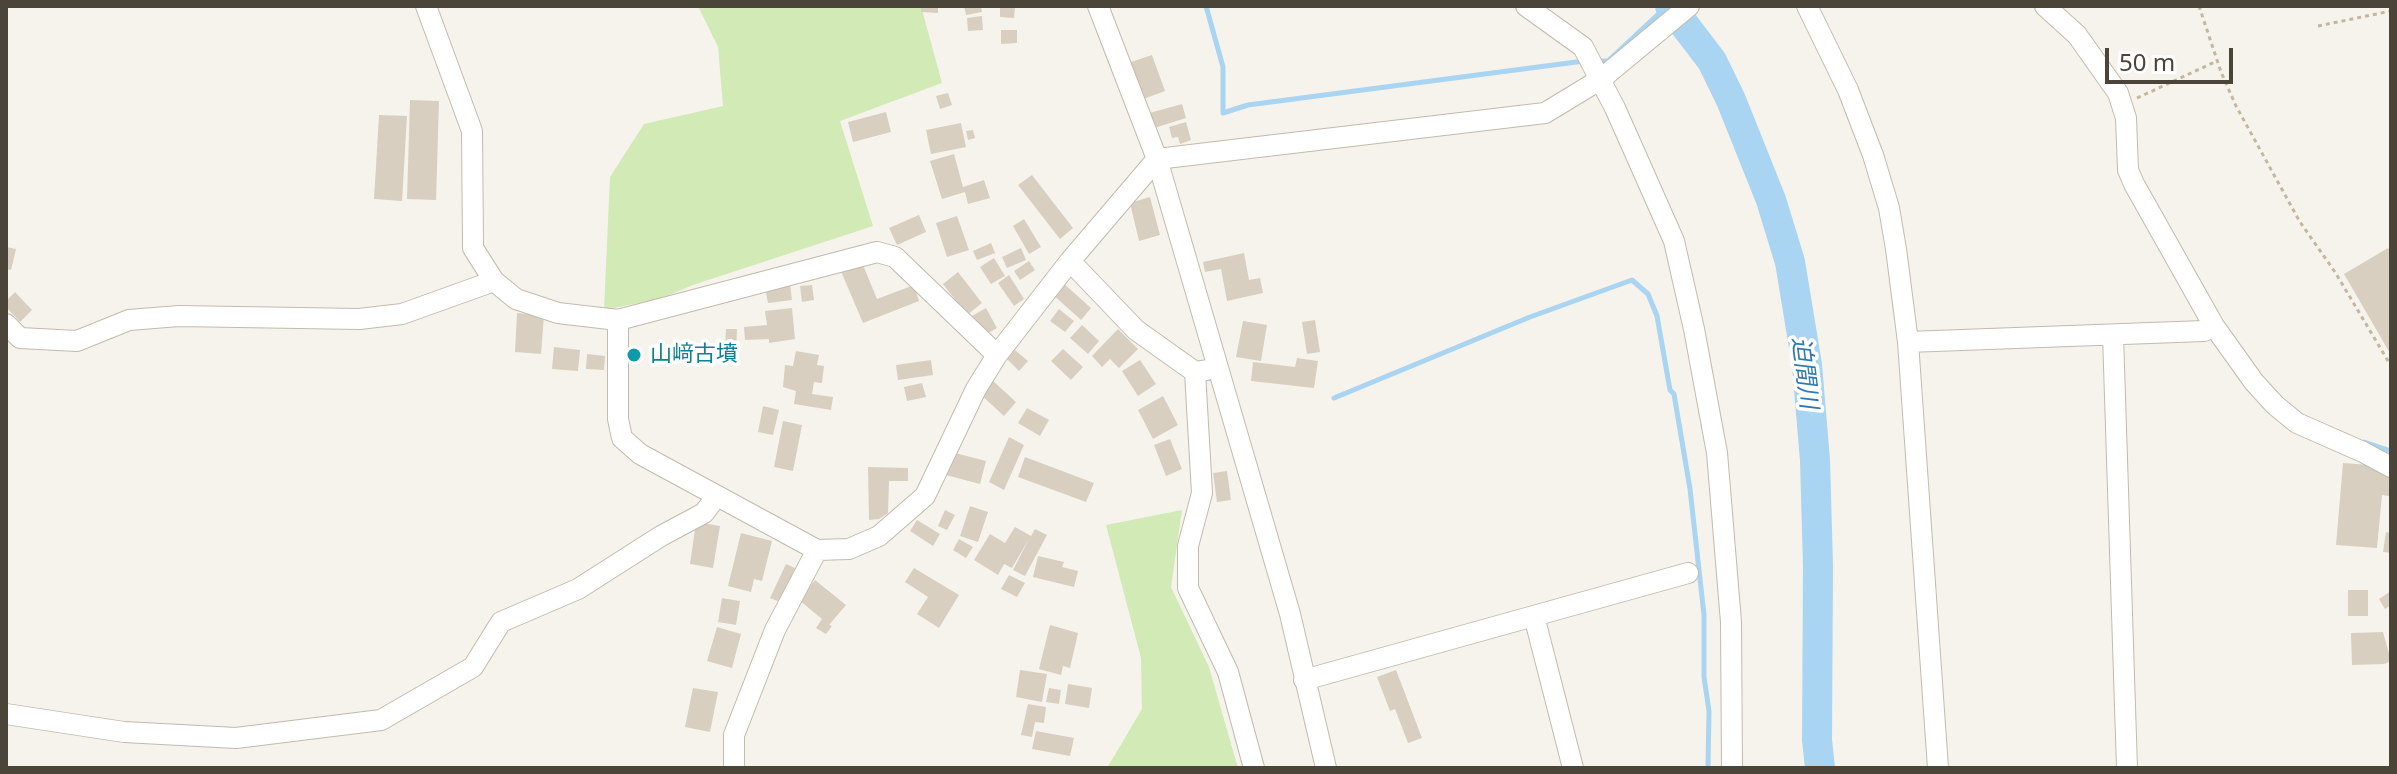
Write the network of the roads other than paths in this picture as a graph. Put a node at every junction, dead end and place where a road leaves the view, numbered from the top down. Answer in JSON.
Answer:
{"nodes":[{"id":1,"x":426,"y":6,"type":"edge"},
{"id":2,"x":1098,"y":6,"type":"edge"},
{"id":3,"x":1526,"y":6,"type":"edge"},
{"id":4,"x":1689,"y":6,"type":"edge"},
{"id":5,"x":1807,"y":6,"type":"edge"},
{"id":6,"x":2045,"y":6,"type":"edge"},
{"id":7,"x":1601,"y":79,"type":"junction"},
{"id":8,"x":1157,"y":159,"type":"junction"},
{"id":9,"x":1070,"y":261,"type":"junction"},
{"id":10,"x":494,"y":281,"type":"junction"},
{"id":11,"x":618,"y":320,"type":"junction"},
{"id":12,"x":6,"y":324,"type":"edge"},
{"id":13,"x":2214,"y":326,"type":"junction"},
{"id":14,"x":2113,"y":335,"type":"junction"},
{"id":15,"x":1908,"y":342,"type":"junction"},
{"id":16,"x":997,"y":355,"type":"junction"},
{"id":17,"x":1218,"y":367,"type":"junction"},
{"id":18,"x":1195,"y":372,"type":"junction"},
{"id":19,"x":2391,"y":467,"type":"edge"},
{"id":20,"x":716,"y":497,"type":"junction"},
{"id":21,"x":817,"y":550,"type":"junction"},
{"id":22,"x":1688,"y":573,"type":"dead end"},
{"id":23,"x":1534,"y":616,"type":"junction"},
{"id":24,"x":1304,"y":680,"type":"junction"},
{"id":25,"x":6,"y":714,"type":"edge"},
{"id":26,"x":734,"y":768,"type":"edge"},
{"id":27,"x":1254,"y":768,"type":"edge"},
{"id":28,"x":1326,"y":768,"type":"edge"},
{"id":29,"x":1573,"y":768,"type":"edge"},
{"id":30,"x":1732,"y":768,"type":"edge"},
{"id":31,"x":1938,"y":768,"type":"edge"},
{"id":32,"x":2127,"y":768,"type":"edge"}],
"edges":[{"from":1,"to":10,"type":"street"},
{"from":2,"to":8,"type":"street"},
{"from":3,"to":7,"type":"street"},
{"from":4,"to":7,"type":"street"},
{"from":5,"to":15,"type":"street"},
{"from":6,"to":13,"type":"street"},
{"from":7,"to":8,"type":"street"},
{"from":7,"to":30,"type":"street"},
{"from":8,"to":9,"type":"street"},
{"from":8,"to":17,"type":"street"},
{"from":9,"to":16,"type":"street"},
{"from":9,"to":18,"type":"street"},
{"from":10,"to":11,"type":"street"},
{"from":10,"to":12,"type":"street"},
{"from":11,"to":16,"type":"street"},
{"from":11,"to":20,"type":"street"},
{"from":13,"to":14,"type":"street"},
{"from":13,"to":19,"type":"street"},
{"from":14,"to":15,"type":"street"},
{"from":14,"to":32,"type":"street"},
{"from":15,"to":31,"type":"street"},
{"from":16,"to":21,"type":"street"},
{"from":17,"to":18,"type":"street"},
{"from":17,"to":24,"type":"street"},
{"from":18,"to":27,"type":"street"},
{"from":20,"to":21,"type":"street"},
{"from":20,"to":25,"type":"street"},
{"from":21,"to":26,"type":"street"},
{"from":22,"to":23,"type":"street"},
{"from":23,"to":24,"type":"street"},
{"from":23,"to":29,"type":"street"},
{"from":24,"to":28,"type":"street"}]}
